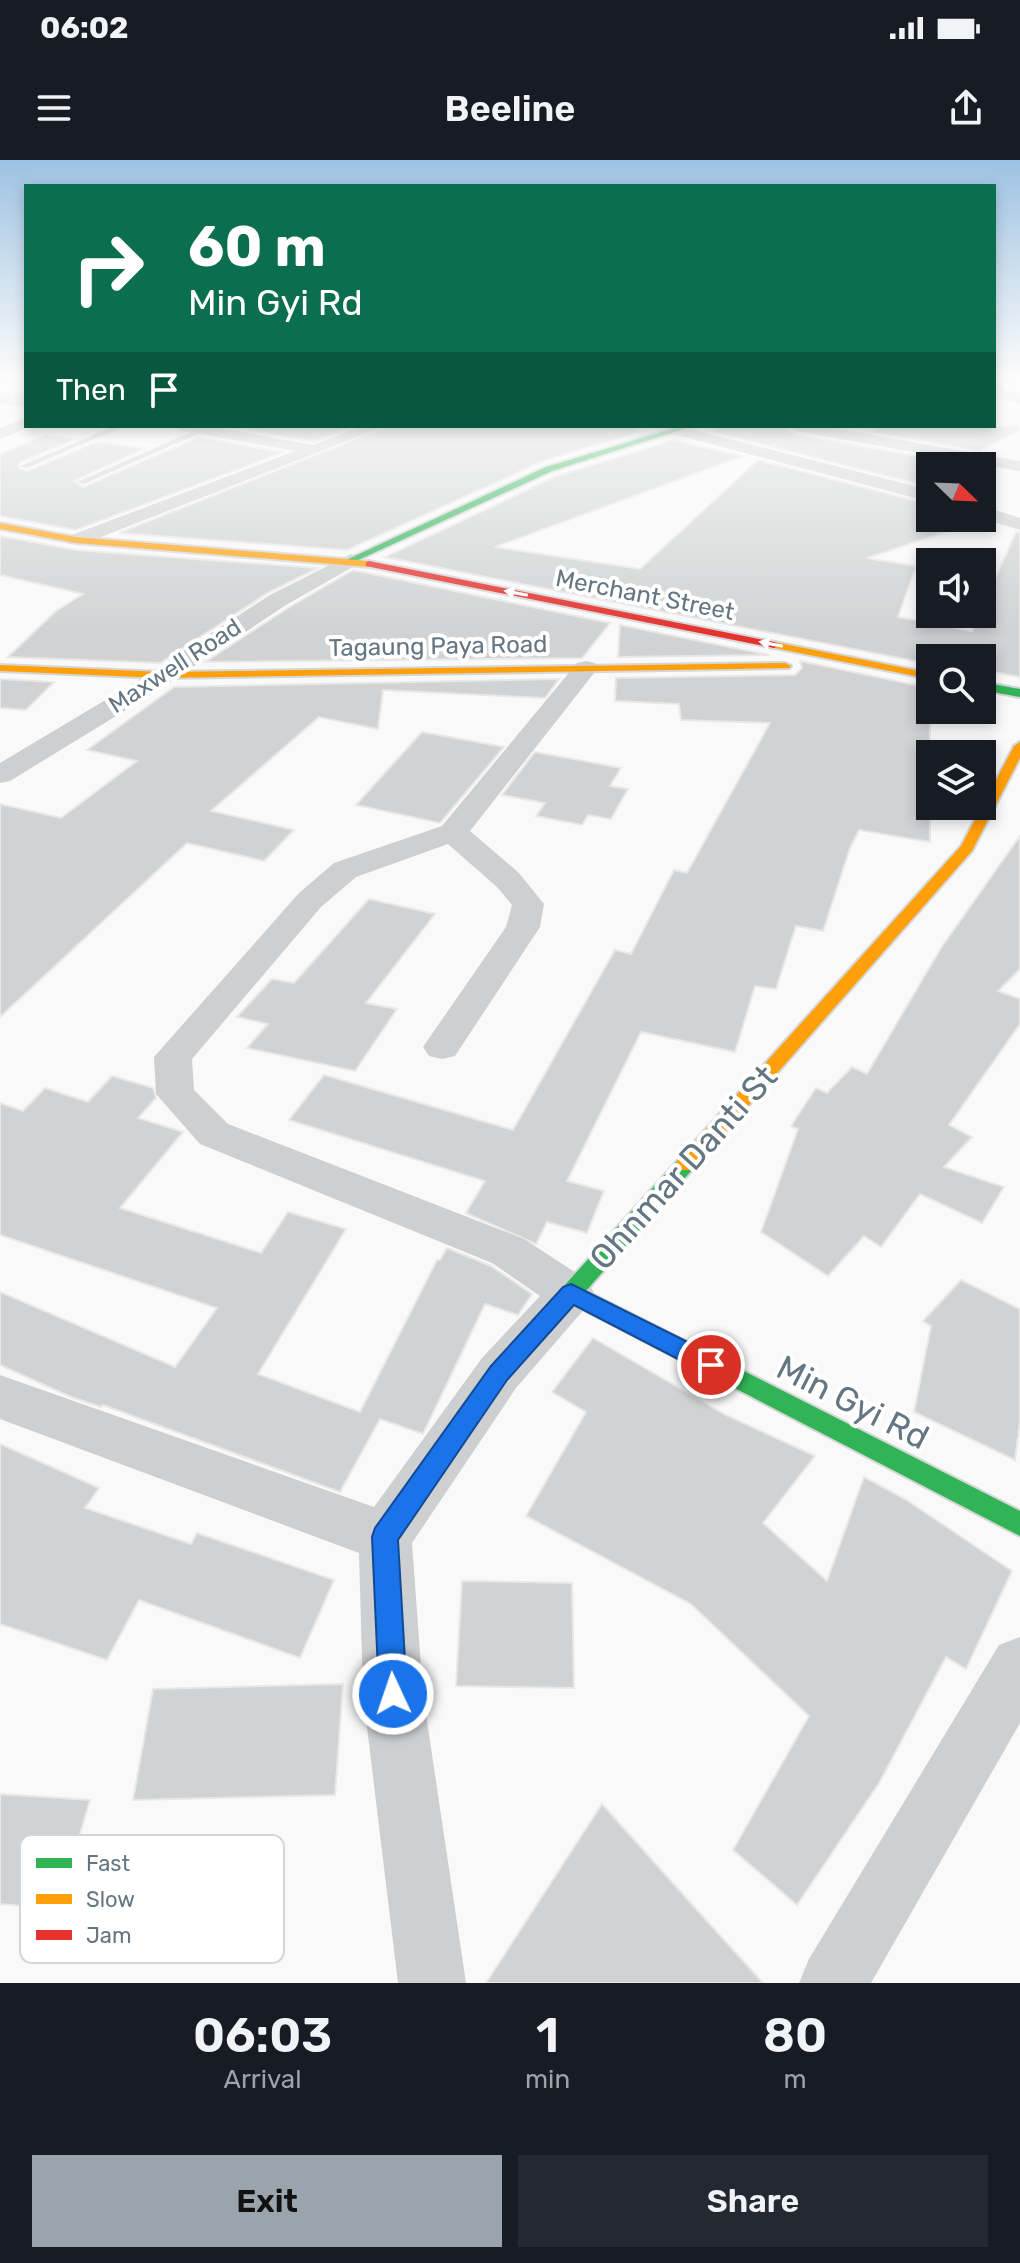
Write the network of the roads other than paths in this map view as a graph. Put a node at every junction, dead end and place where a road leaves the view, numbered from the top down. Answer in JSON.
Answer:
{"nodes":[{"id":1,"x":34,"y":462,"type":"edge"},
{"id":2,"x":128,"y":462,"type":"edge"},
{"id":3,"x":279,"y":462,"type":"edge"},
{"id":4,"x":571,"y":462,"type":"edge"},
{"id":5,"x":806,"y":462,"type":"edge"},
{"id":6,"x":998,"y":462,"type":"edge"},
{"id":7,"x":24,"y":466,"type":"dead end"},
{"id":8,"x":1020,"y":466,"type":"edge"},
{"id":9,"x":81,"y":482,"type":"dead end"},
{"id":10,"x":916,"y":492,"type":"edge"},
{"id":11,"x":996,"y":516,"type":"edge"},
{"id":12,"x":1020,"y":524,"type":"edge"},
{"id":13,"x":0,"y":526,"type":"edge"},
{"id":14,"x":76,"y":540,"type":"junction"},
{"id":15,"x":351,"y":560,"type":"junction"},
{"id":16,"x":877,"y":666,"type":"junction"},
{"id":17,"x":0,"y":668,"type":"edge"},
{"id":18,"x":586,"y":668,"type":"junction"},
{"id":19,"x":916,"y":673,"type":"edge"},
{"id":20,"x":163,"y":675,"type":"junction"},
{"id":21,"x":996,"y":689,"type":"edge"},
{"id":22,"x":1020,"y":693,"type":"edge"},
{"id":23,"x":1020,"y":746,"type":"edge"},
{"id":24,"x":0,"y":775,"type":"edge"},
{"id":25,"x":453,"y":832,"type":"junction"},
{"id":26,"x":442,"y":1047,"type":"dead end"},
{"id":27,"x":571,"y":1293,"type":"junction"},
{"id":28,"x":0,"y":1397,"type":"edge"},
{"id":29,"x":1020,"y":1524,"type":"edge"},
{"id":30,"x":385,"y":1537,"type":"junction"},
{"id":31,"x":1020,"y":1666,"type":"edge"},
{"id":32,"x":432,"y":1983,"type":"edge"},
{"id":33,"x":833,"y":1983,"type":"edge"}],
"edges":[{"from":1,"to":7,"type":"lane"},
{"from":2,"to":9,"type":"lane"},
{"from":3,"to":14,"type":"street"},
{"from":4,"to":15,"type":"main road"},
{"from":5,"to":10,"type":"street"},
{"from":6,"to":8,"type":"street"},
{"from":11,"to":12,"type":"street"},
{"from":13,"to":14,"type":"main road","name":"Merchant Street"},
{"from":14,"to":15,"type":"main road","name":"Merchant Street"},
{"from":16,"to":15,"type":"main road","name":"Merchant Street","one_way":true},
{"from":15,"to":20,"type":"street","name":"Maxwell Road"},
{"from":16,"to":18,"type":"main road","name":"Tagaung Paya Road"},
{"from":16,"to":19,"type":"main road","name":"Merchant Street"},
{"from":17,"to":20,"type":"main road","name":"Tagaung Paya Road"},
{"from":18,"to":20,"type":"main road","name":"Tagaung Paya Road"},
{"from":18,"to":25,"type":"street"},
{"from":20,"to":24,"type":"street","name":"Maxwell Road"},
{"from":21,"to":22,"type":"main road"},
{"from":23,"to":27,"type":"main road","name":"Ohnmar Danti St"},
{"from":25,"to":26,"type":"street"},
{"from":25,"to":27,"type":"street"},
{"from":27,"to":29,"type":"main road","name":"Min Gyi Rd"},
{"from":27,"to":30,"type":"street","name":"Ohnmar Danti St"},
{"from":28,"to":30,"type":"street"},
{"from":30,"to":32,"type":"street"},
{"from":31,"to":33,"type":"street"}]}
